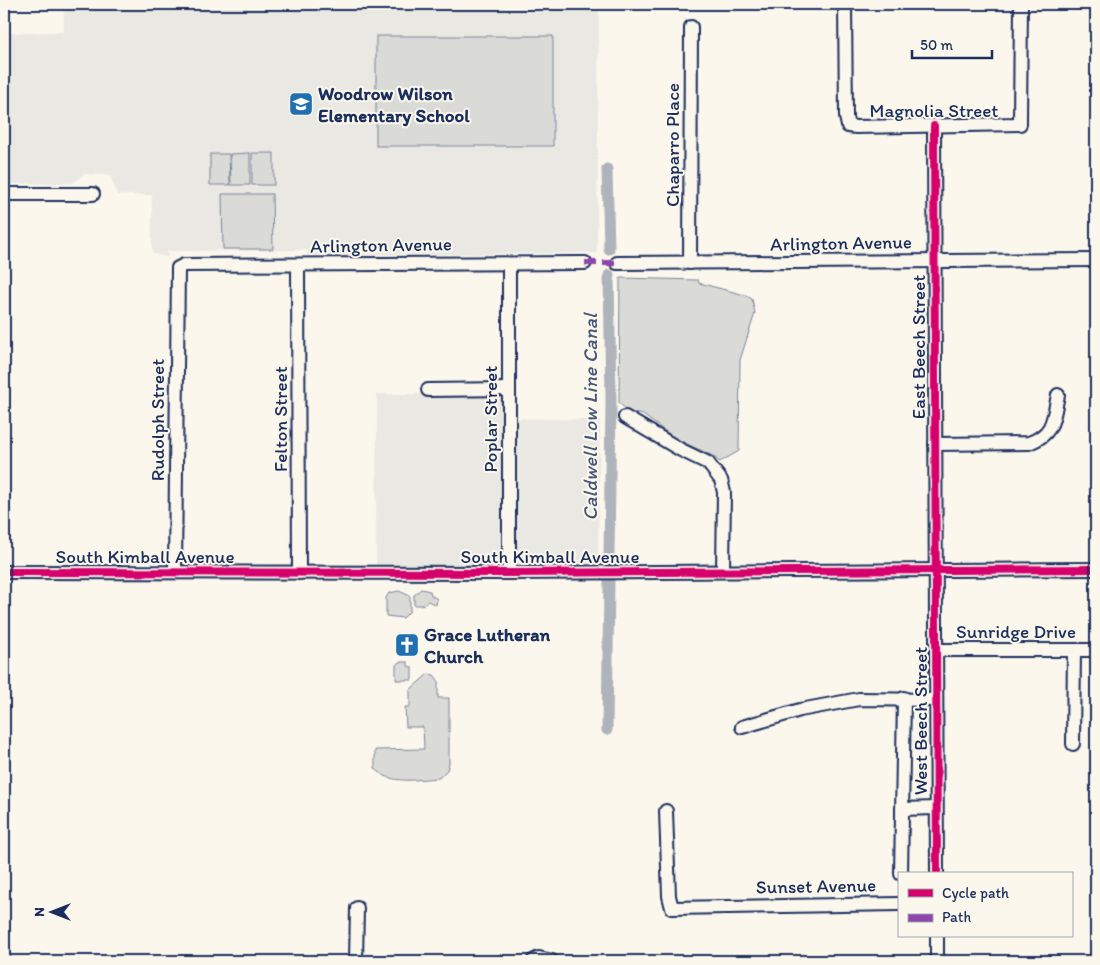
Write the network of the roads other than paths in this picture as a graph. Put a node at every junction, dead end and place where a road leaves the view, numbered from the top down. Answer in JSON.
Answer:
{"nodes":[{"id":1,"x":845,"y":4,"type":"edge"},
{"id":2,"x":1021,"y":4,"type":"edge"},
{"id":3,"x":691,"y":27,"type":"dead end"},
{"id":4,"x":934,"y":126,"type":"junction"},
{"id":5,"x":4,"y":194,"type":"edge"},
{"id":6,"x":93,"y":194,"type":"dead end"},
{"id":7,"x":934,"y":260,"type":"junction"},
{"id":8,"x":1096,"y":260,"type":"edge"},
{"id":9,"x":585,"y":263,"type":"dead end"},
{"id":10,"x":617,"y":263,"type":"dead end"},
{"id":11,"x":690,"y":263,"type":"junction"},
{"id":12,"x":509,"y":264,"type":"junction"},
{"id":13,"x":298,"y":265,"type":"junction"},
{"id":14,"x":178,"y":268,"type":"joint"},
{"id":15,"x":509,"y":389,"type":"junction"},
{"id":16,"x":428,"y":390,"type":"dead end"},
{"id":17,"x":1058,"y":395,"type":"dead end"},
{"id":18,"x":625,"y":417,"type":"dead end"},
{"id":19,"x":935,"y":444,"type":"junction"},
{"id":20,"x":935,"y":568,"type":"junction"},
{"id":21,"x":1096,"y":568,"type":"edge"},
{"id":22,"x":723,"y":571,"type":"junction"},
{"id":23,"x":4,"y":572,"type":"edge"},
{"id":24,"x":175,"y":572,"type":"junction"},
{"id":25,"x":300,"y":573,"type":"junction"},
{"id":26,"x":509,"y":573,"type":"junction"},
{"id":27,"x":936,"y":650,"type":"junction"},
{"id":28,"x":1074,"y":650,"type":"junction"},
{"id":29,"x":1096,"y":650,"type":"edge"},
{"id":30,"x":904,"y":698,"type":"junction"},
{"id":31,"x":936,"y":700,"type":"junction"},
{"id":32,"x":742,"y":728,"type":"dead end"},
{"id":33,"x":1073,"y":744,"type":"dead end"},
{"id":34,"x":936,"y":808,"type":"junction"},
{"id":35,"x":902,"y":809,"type":"junction"},
{"id":36,"x":666,"y":811,"type":"dead end"},
{"id":37,"x":901,"y":872,"type":"edge"},
{"id":38,"x":936,"y":872,"type":"edge"},
{"id":39,"x":898,"y":904,"type":"edge"},
{"id":40,"x":357,"y":908,"type":"dead end"},
{"id":41,"x":937,"y":938,"type":"edge"},
{"id":42,"x":356,"y":961,"type":"edge"},
{"id":43,"x":533,"y":961,"type":"edge"},
{"id":44,"x":552,"y":961,"type":"edge"},
{"id":45,"x":937,"y":961,"type":"edge"}],
"edges":[{"from":1,"to":4,"type":"street","name":"Magnolia Street"},
{"from":2,"to":4,"type":"street","name":"Magnolia Street"},
{"from":3,"to":11,"type":"street","name":"Chaparro Place"},
{"from":4,"to":7,"type":"street","name":"East Beech Street"},
{"from":5,"to":6,"type":"street"},
{"from":7,"to":8,"type":"street","name":"Arlington Avenue"},
{"from":7,"to":11,"type":"street","name":"Arlington Avenue"},
{"from":7,"to":19,"type":"street","name":"East Beech Street"},
{"from":9,"to":12,"type":"street","name":"Arlington Avenue"},
{"from":10,"to":11,"type":"street","name":"Arlington Avenue"},
{"from":12,"to":13,"type":"street","name":"Arlington Avenue"},
{"from":12,"to":15,"type":"street","name":"Poplar Street"},
{"from":13,"to":14,"type":"street","name":"Arlington Avenue"},
{"from":13,"to":25,"type":"street","name":"Felton Street"},
{"from":14,"to":24,"type":"street","name":"Rudolph Street"},
{"from":15,"to":16,"type":"street"},
{"from":15,"to":26,"type":"street","name":"Poplar Street"},
{"from":17,"to":19,"type":"street"},
{"from":18,"to":22,"type":"street"},
{"from":19,"to":20,"type":"street","name":"East Beech Street"},
{"from":20,"to":21,"type":"street","name":"South Kimball Avenue"},
{"from":20,"to":22,"type":"street","name":"South Kimball Avenue"},
{"from":20,"to":27,"type":"street","name":"West Beech Street"},
{"from":22,"to":26,"type":"street","name":"South Kimball Avenue"},
{"from":23,"to":24,"type":"street","name":"South Kimball Avenue"},
{"from":24,"to":25,"type":"street","name":"South Kimball Avenue"},
{"from":25,"to":26,"type":"street","name":"South Kimball Avenue"},
{"from":27,"to":28,"type":"street","name":"Sunridge Drive"},
{"from":27,"to":31,"type":"street","name":"West Beech Street"},
{"from":28,"to":29,"type":"street","name":"Sunridge Drive"},
{"from":28,"to":33,"type":"street"},
{"from":30,"to":31,"type":"street"},
{"from":30,"to":32,"type":"street"},
{"from":30,"to":35,"type":"street"},
{"from":31,"to":34,"type":"street","name":"West Beech Street"},
{"from":34,"to":35,"type":"street"},
{"from":34,"to":38,"type":"street","name":"West Beech Street"},
{"from":35,"to":37,"type":"street"},
{"from":36,"to":39,"type":"street","name":"Sunset Avenue"},
{"from":40,"to":42,"type":"street"},
{"from":41,"to":45,"type":"street"},
{"from":43,"to":44,"type":"street"}]}
